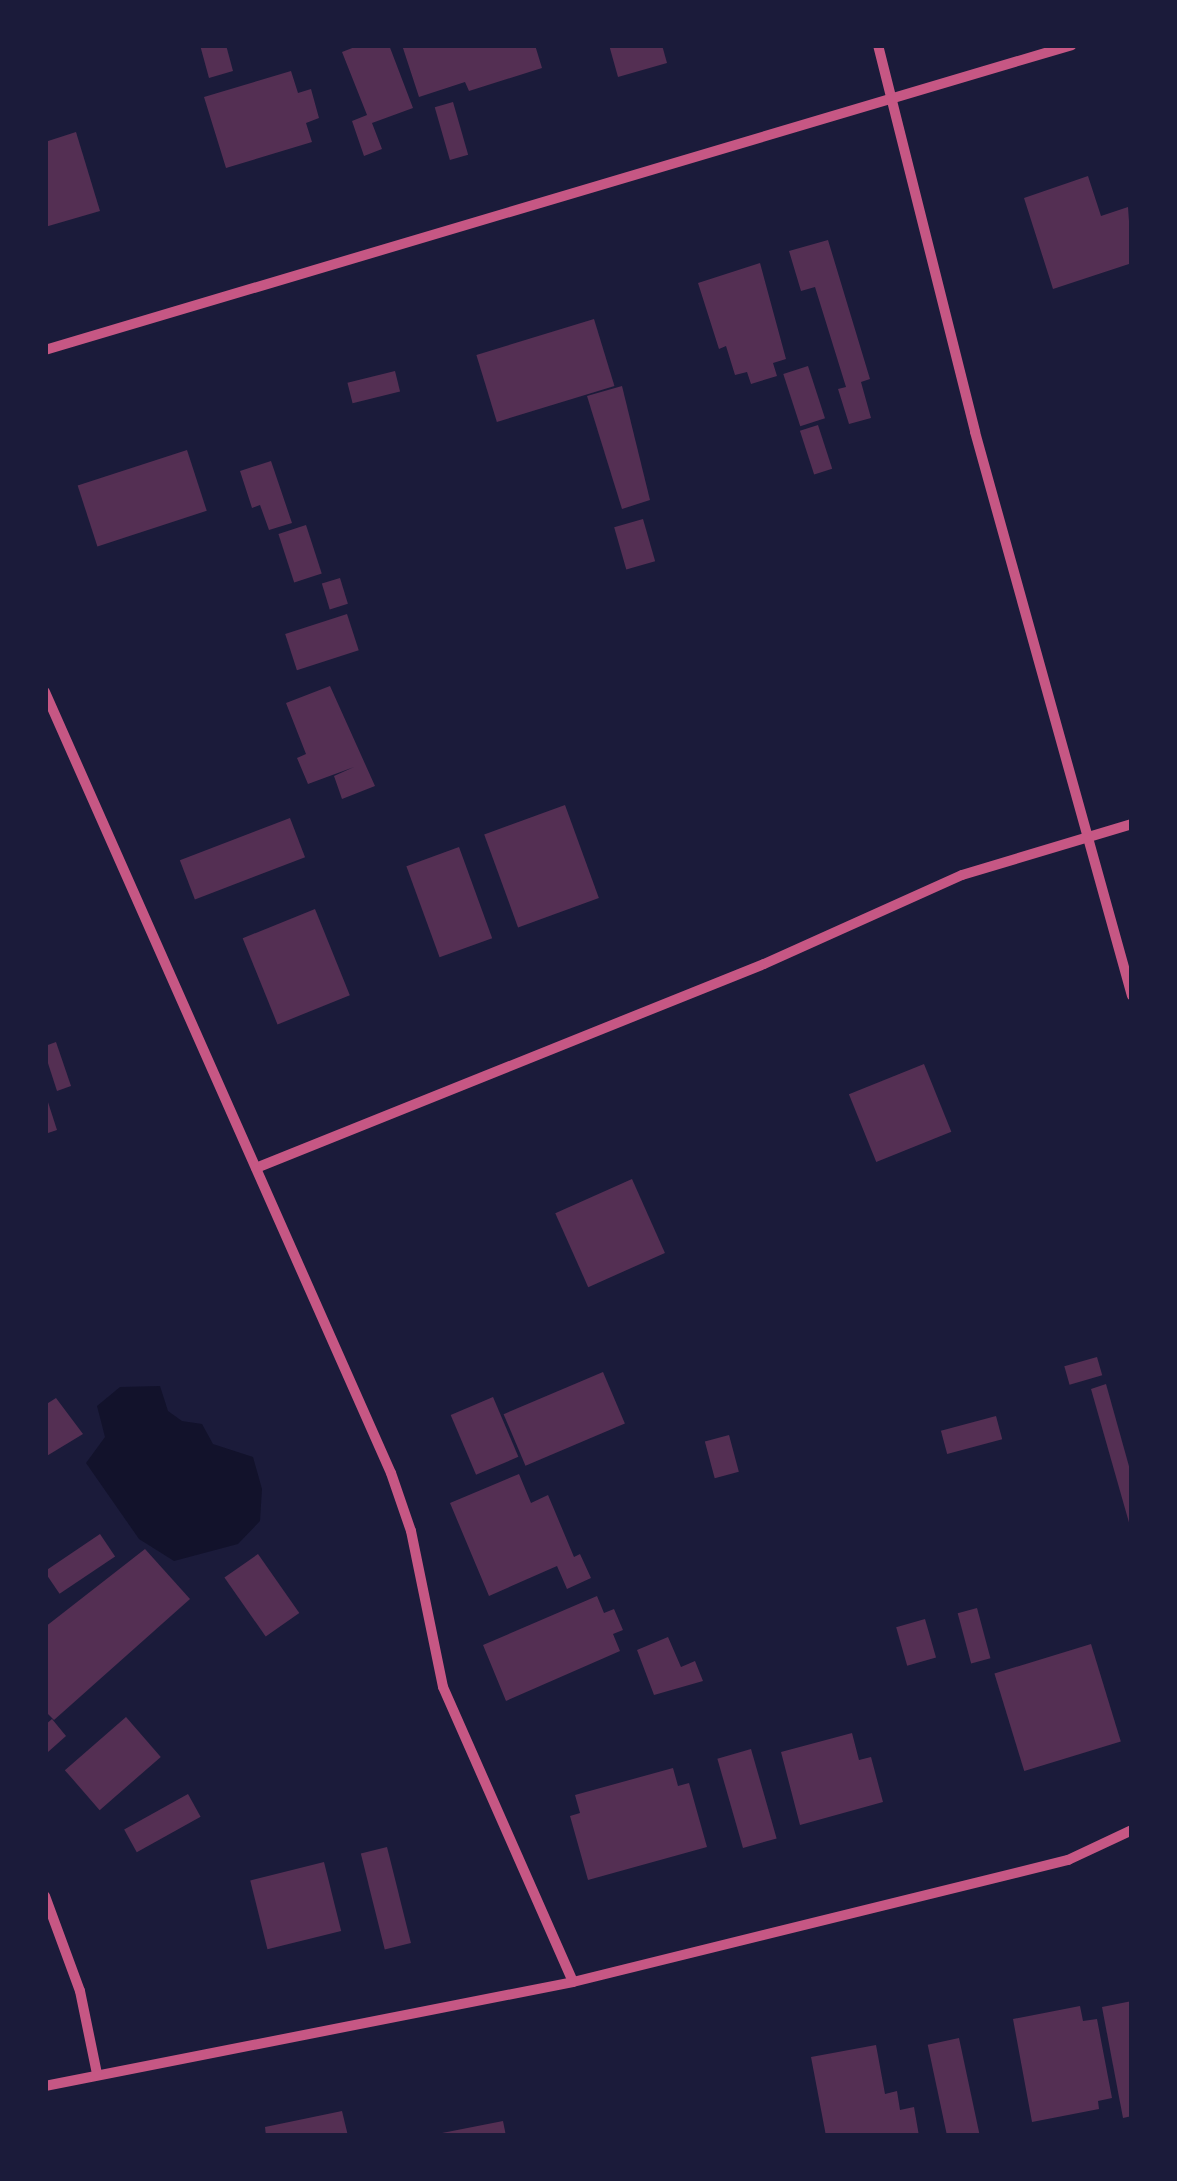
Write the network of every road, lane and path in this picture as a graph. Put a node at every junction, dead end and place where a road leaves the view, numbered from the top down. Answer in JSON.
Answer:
{"nodes":[{"id":1,"x":878,"y":45,"type":"edge"},
{"id":2,"x":1072,"y":45,"type":"edge"},
{"id":3,"x":891,"y":95,"type":"junction"},
{"id":4,"x":45,"y":350,"type":"edge"},
{"id":5,"x":45,"y":692,"type":"edge"},
{"id":6,"x":1132,"y":824,"type":"edge"},
{"id":7,"x":1085,"y":834,"type":"junction"},
{"id":8,"x":1132,"y":996,"type":"edge"},
{"id":9,"x":256,"y":1168,"type":"junction"},
{"id":10,"x":1132,"y":1830,"type":"edge"},
{"id":11,"x":45,"y":1896,"type":"edge"},
{"id":12,"x":573,"y":1982,"type":"junction"},
{"id":13,"x":98,"y":2074,"type":"junction"},
{"id":14,"x":45,"y":2086,"type":"edge"}],
"edges":[{"from":1,"to":3,"type":"street"},
{"from":2,"to":3,"type":"street"},
{"from":3,"to":4,"type":"street"},
{"from":3,"to":7,"type":"street"},
{"from":5,"to":9,"type":"street"},
{"from":6,"to":7,"type":"street"},
{"from":7,"to":8,"type":"street"},
{"from":7,"to":9,"type":"street"},
{"from":9,"to":12,"type":"street"},
{"from":10,"to":12,"type":"street"},
{"from":11,"to":13,"type":"street"},
{"from":12,"to":13,"type":"street"},
{"from":13,"to":14,"type":"street"}]}
